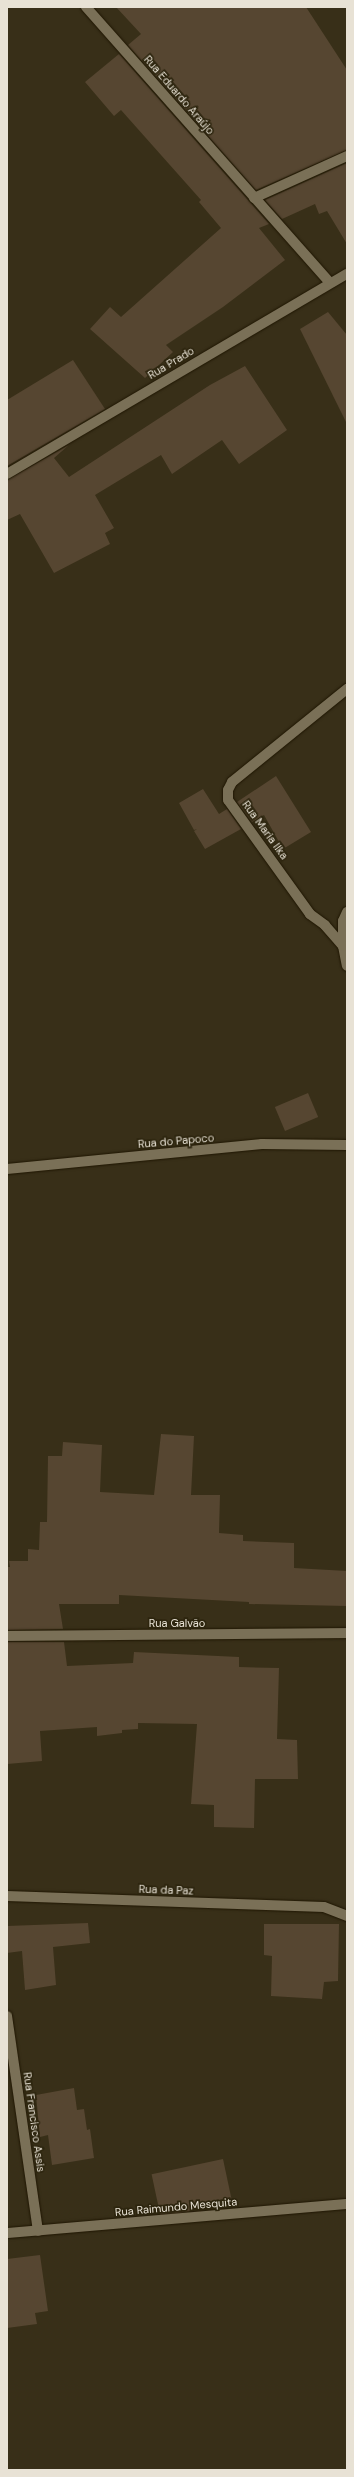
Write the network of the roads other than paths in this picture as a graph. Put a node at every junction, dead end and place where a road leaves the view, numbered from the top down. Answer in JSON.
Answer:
{"nodes":[{"id":1,"x":86,"y":7,"type":"edge"},
{"id":2,"x":347,"y":156,"type":"edge"},
{"id":3,"x":254,"y":198,"type":"junction"},
{"id":4,"x":347,"y":274,"type":"edge"},
{"id":5,"x":330,"y":283,"type":"junction"},
{"id":6,"x":7,"y":474,"type":"edge"},
{"id":7,"x":347,"y":689,"type":"edge"},
{"id":8,"x":345,"y":917,"type":"edge"},
{"id":9,"x":343,"y":946,"type":"junction"},
{"id":10,"x":347,"y":966,"type":"edge"},
{"id":11,"x":347,"y":1145,"type":"edge"},
{"id":12,"x":7,"y":1169,"type":"edge"},
{"id":13,"x":347,"y":1633,"type":"edge"},
{"id":14,"x":7,"y":1636,"type":"edge"},
{"id":15,"x":7,"y":1896,"type":"edge"},
{"id":16,"x":347,"y":1916,"type":"edge"},
{"id":17,"x":7,"y":2016,"type":"edge"},
{"id":18,"x":347,"y":2204,"type":"edge"},
{"id":19,"x":38,"y":2231,"type":"junction"},
{"id":20,"x":7,"y":2233,"type":"edge"}],
"edges":[{"from":1,"to":3,"type":"street","name":"Rua Eduardo Araújo"},
{"from":2,"to":3,"type":"street"},
{"from":3,"to":5,"type":"street","name":"Rua Eduardo Araújo"},
{"from":4,"to":5,"type":"street","name":"Rua Prado"},
{"from":5,"to":6,"type":"street","name":"Rua Prado"},
{"from":7,"to":9,"type":"street","name":"Rua Maria Ilka"},
{"from":8,"to":9,"type":"street","name":"Rua Maria Ilka"},
{"from":9,"to":10,"type":"street","name":"Rua Maria Ilka"},
{"from":11,"to":12,"type":"street","name":"Rua do Papoco"},
{"from":13,"to":14,"type":"street","name":"Rua Galvão"},
{"from":15,"to":16,"type":"street","name":"Rua da Paz"},
{"from":17,"to":19,"type":"street","name":"Rua Francisco Assis"},
{"from":18,"to":19,"type":"street","name":"Rua Raimundo Mesquita"},
{"from":19,"to":20,"type":"street","name":"Rua Raimundo Mesquita"}]}
